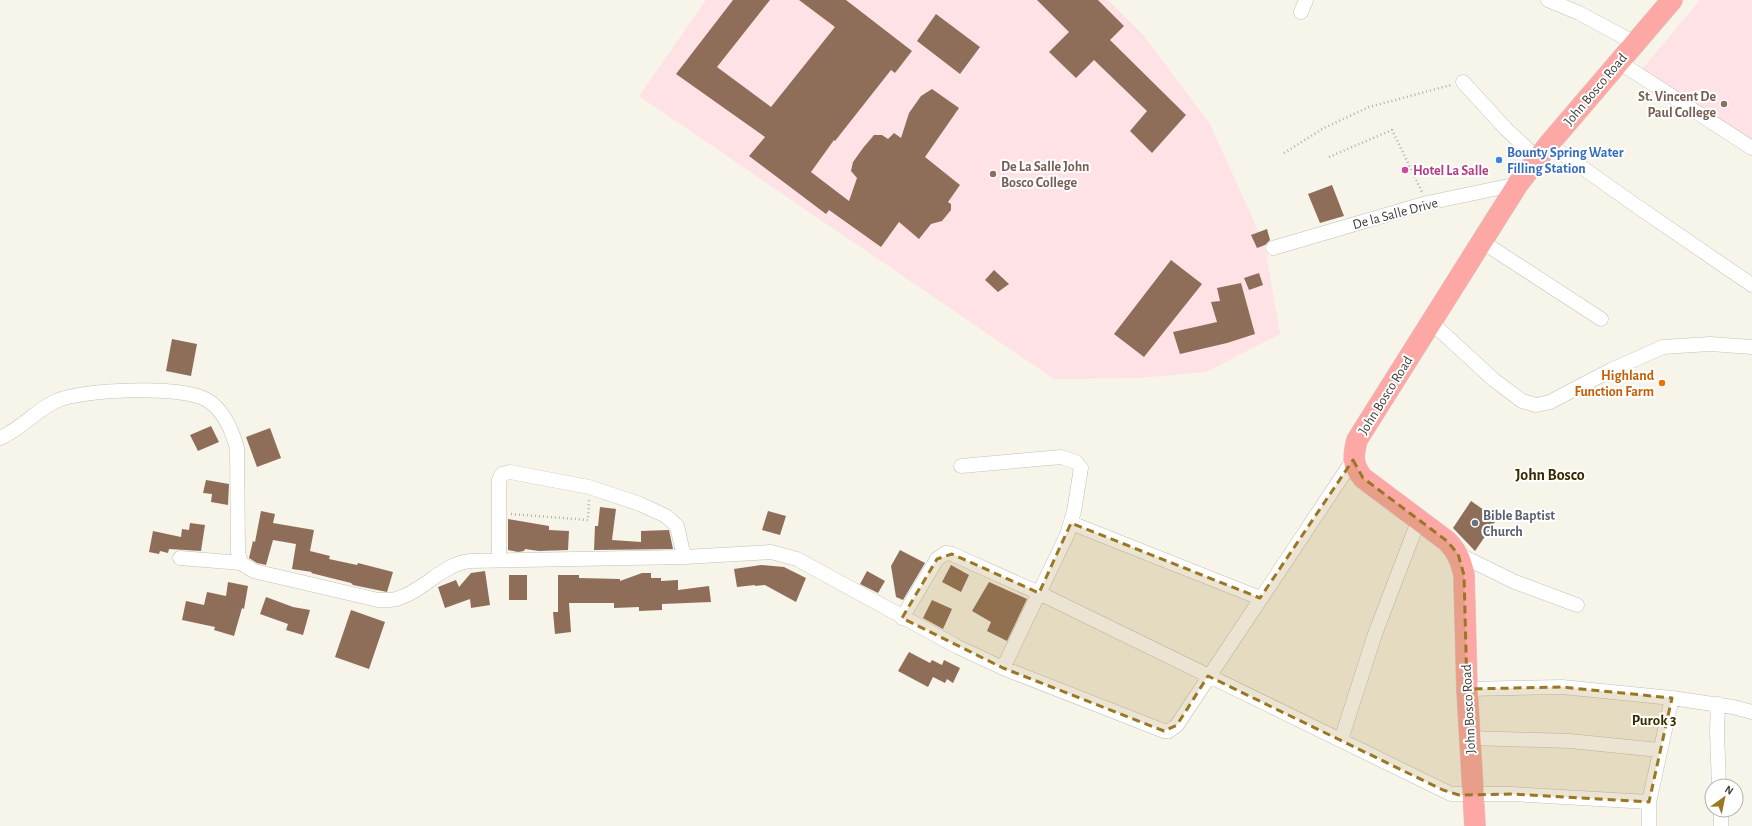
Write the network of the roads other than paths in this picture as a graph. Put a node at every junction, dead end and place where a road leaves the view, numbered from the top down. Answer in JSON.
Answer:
{"nodes":[{"id":1,"x":1548,"y":0,"type":"edge"},
{"id":2,"x":1672,"y":0,"type":"edge"},
{"id":3,"x":1635,"y":43,"type":"junction"},
{"id":4,"x":1619,"y":62,"type":"junction"},
{"id":5,"x":1463,"y":82,"type":"road end"},
{"id":6,"x":1752,"y":148,"type":"edge"},
{"id":7,"x":1543,"y":151,"type":"junction"},
{"id":8,"x":1518,"y":184,"type":"junction"},
{"id":9,"x":1481,"y":242,"type":"junction"},
{"id":10,"x":1273,"y":248,"type":"dead end"},
{"id":11,"x":1752,"y":285,"type":"edge"},
{"id":12,"x":1600,"y":319,"type":"dead end"},
{"id":13,"x":1431,"y":322,"type":"junction"},
{"id":14,"x":1752,"y":347,"type":"edge"},
{"id":15,"x":0,"y":438,"type":"edge"},
{"id":16,"x":1353,"y":460,"type":"junction"},
{"id":17,"x":961,"y":466,"type":"dead end"},
{"id":18,"x":1419,"y":519,"type":"junction"},
{"id":19,"x":1071,"y":523,"type":"junction"},
{"id":20,"x":1458,"y":554,"type":"junction"},
{"id":21,"x":684,"y":557,"type":"junction"},
{"id":22,"x":180,"y":558,"type":"dead end"},
{"id":23,"x":499,"y":559,"type":"junction"},
{"id":24,"x":241,"y":563,"type":"junction"},
{"id":25,"x":1039,"y":593,"type":"junction"},
{"id":26,"x":1260,"y":598,"type":"junction"},
{"id":27,"x":1577,"y":605,"type":"dead end"},
{"id":28,"x":902,"y":618,"type":"junction"},
{"id":29,"x":1003,"y":668,"type":"junction"},
{"id":30,"x":1208,"y":676,"type":"junction"},
{"id":31,"x":1467,"y":689,"type":"junction"},
{"id":32,"x":1672,"y":698,"type":"junction"},
{"id":33,"x":1752,"y":702,"type":"edge"},
{"id":34,"x":1718,"y":704,"type":"junction"},
{"id":35,"x":1733,"y":707,"type":"junction"},
{"id":36,"x":1752,"y":712,"type":"edge"},
{"id":37,"x":1470,"y":738,"type":"junction"},
{"id":38,"x":1342,"y":740,"type":"junction"},
{"id":39,"x":1660,"y":750,"type":"junction"},
{"id":40,"x":1719,"y":778,"type":"edge"},
{"id":41,"x":1473,"y":794,"type":"junction"},
{"id":42,"x":1649,"y":802,"type":"junction"},
{"id":43,"x":1475,"y":826,"type":"edge"},
{"id":44,"x":1649,"y":826,"type":"edge"}],
"edges":[{"from":1,"to":3,"type":"street"},
{"from":2,"to":3,"type":"highway","name":"John Bosco Road"},
{"from":3,"to":4,"type":"highway","name":"John Bosco Road"},
{"from":4,"to":6,"type":"street"},
{"from":4,"to":7,"type":"highway","name":"John Bosco Road"},
{"from":5,"to":7,"type":"street"},
{"from":7,"to":8,"type":"highway","name":"John Bosco Road"},
{"from":7,"to":11,"type":"street"},
{"from":8,"to":9,"type":"highway","name":"John Bosco Road"},
{"from":8,"to":10,"type":"street","name":"De la Salle Drive"},
{"from":9,"to":12,"type":"street"},
{"from":9,"to":13,"type":"highway","name":"John Bosco Road"},
{"from":13,"to":14,"type":"street"},
{"from":13,"to":16,"type":"highway","name":"John Bosco Road"},
{"from":15,"to":24,"type":"street"},
{"from":16,"to":18,"type":"highway","name":"John Bosco Road"},
{"from":16,"to":26,"type":"street"},
{"from":17,"to":19,"type":"street"},
{"from":18,"to":20,"type":"highway","name":"John Bosco Road"},
{"from":18,"to":38,"type":"street"},
{"from":19,"to":25,"type":"street"},
{"from":19,"to":26,"type":"street"},
{"from":20,"to":27,"type":"street"},
{"from":20,"to":31,"type":"highway","name":"John Bosco Road"},
{"from":21,"to":23,"type":"street"},
{"from":21,"to":23,"type":"street"},
{"from":21,"to":28,"type":"street"},
{"from":22,"to":24,"type":"street"},
{"from":23,"to":24,"type":"street"},
{"from":25,"to":28,"type":"street"},
{"from":25,"to":29,"type":"street"},
{"from":25,"to":30,"type":"street"},
{"from":26,"to":30,"type":"street"},
{"from":28,"to":29,"type":"street"},
{"from":29,"to":30,"type":"street"},
{"from":30,"to":38,"type":"street"},
{"from":31,"to":32,"type":"street"},
{"from":31,"to":37,"type":"highway","name":"John Bosco Road"},
{"from":32,"to":34,"type":"street"},
{"from":32,"to":39,"type":"street"},
{"from":33,"to":35,"type":"street"},
{"from":34,"to":35,"type":"street"},
{"from":34,"to":40,"type":"street"},
{"from":35,"to":36,"type":"street"},
{"from":37,"to":39,"type":"street"},
{"from":37,"to":41,"type":"highway","name":"John Bosco Road"},
{"from":38,"to":41,"type":"street"},
{"from":39,"to":42,"type":"street"},
{"from":41,"to":42,"type":"street"},
{"from":41,"to":43,"type":"highway","name":"John Bosco Road"},
{"from":42,"to":44,"type":"street"}]}
